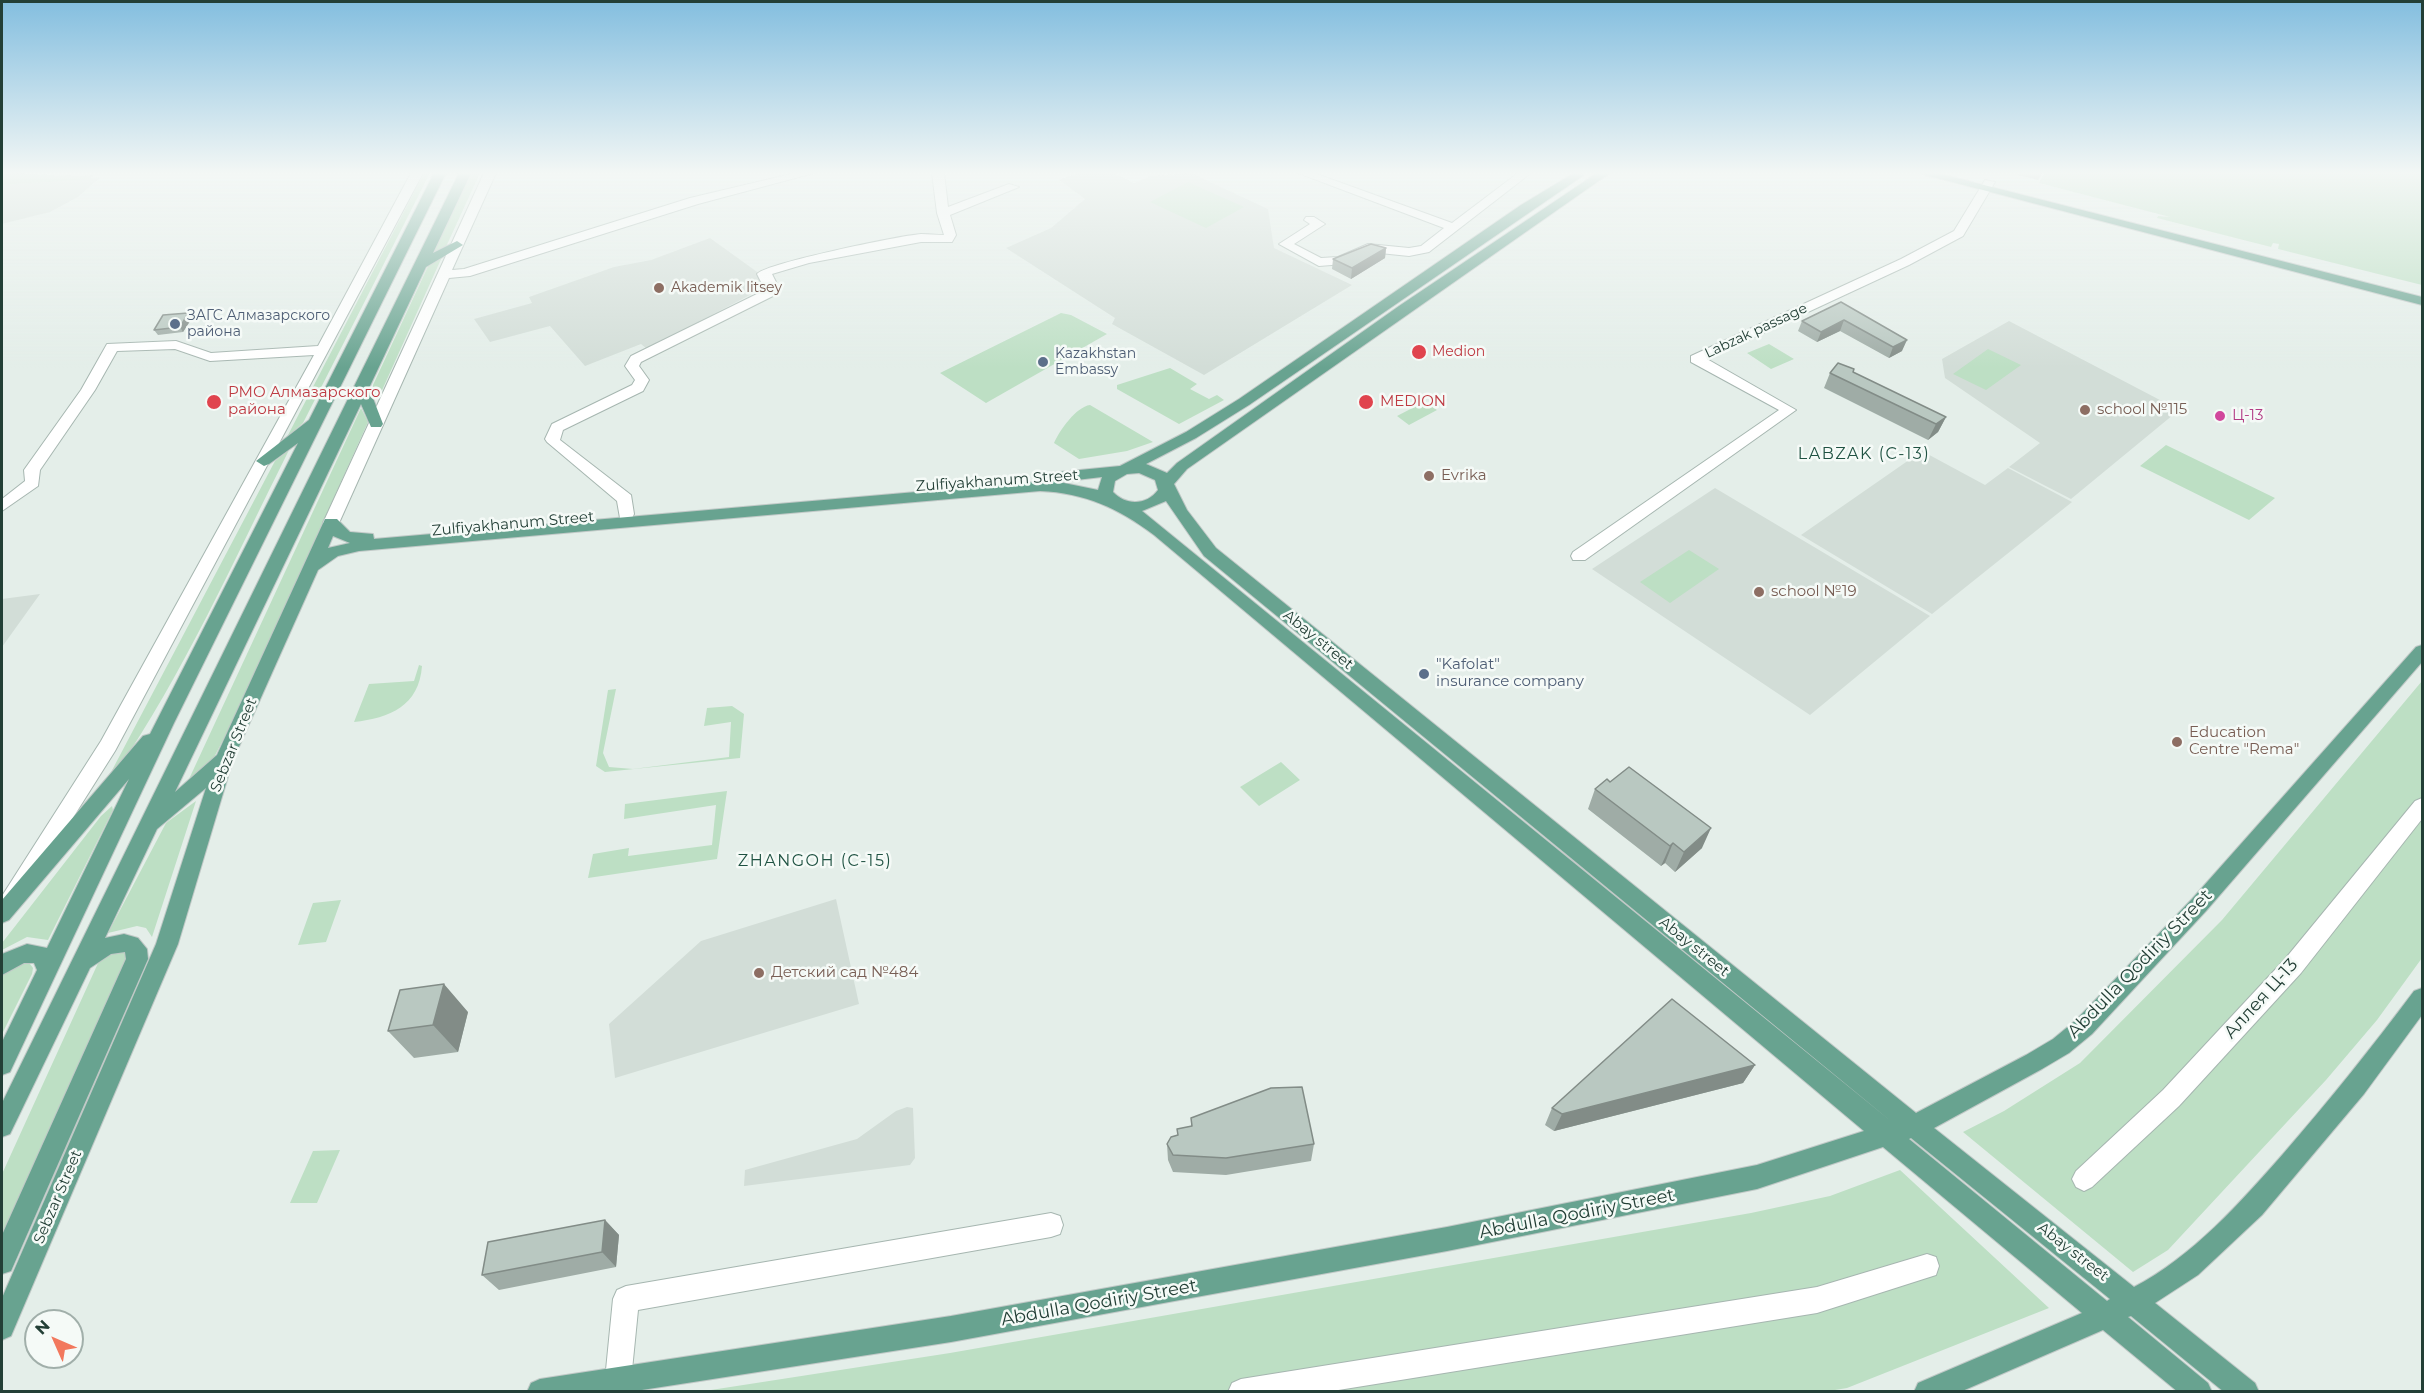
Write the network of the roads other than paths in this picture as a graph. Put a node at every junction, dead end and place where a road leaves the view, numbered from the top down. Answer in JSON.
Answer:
{"nodes":[{"id":1,"x":382,"y":238,"type":"edge"},
{"id":2,"x":407,"y":238,"type":"edge"},
{"id":3,"x":434,"y":238,"type":"edge"},
{"id":4,"x":460,"y":238,"type":"edge"},
{"id":5,"x":576,"y":238,"type":"edge"},
{"id":6,"x":921,"y":238,"type":"edge"},
{"id":7,"x":921,"y":238,"type":"edge"},
{"id":8,"x":948,"y":238,"type":"edge"},
{"id":9,"x":1295,"y":238,"type":"edge"},
{"id":10,"x":1440,"y":238,"type":"edge"},
{"id":11,"x":1482,"y":238,"type":"edge"},
{"id":12,"x":1510,"y":238,"type":"edge"},
{"id":13,"x":1950,"y":238,"type":"edge"},
{"id":14,"x":2195,"y":238,"type":"edge"},
{"id":15,"x":457,"y":245,"type":"junction"},
{"id":16,"x":421,"y":265,"type":"junction"},
{"id":17,"x":444,"y":274,"type":"junction"},
{"id":18,"x":2370,"y":284,"type":"junction"},
{"id":19,"x":2422,"y":293,"type":"edge"},
{"id":20,"x":2422,"y":302,"type":"edge"},
{"id":21,"x":388,"y":332,"type":"junction"},
{"id":22,"x":359,"y":335,"type":"junction"},
{"id":23,"x":322,"y":350,"type":"junction"},
{"id":24,"x":361,"y":387,"type":"junction"},
{"id":25,"x":318,"y":421,"type":"junction"},
{"id":26,"x":376,"y":424,"type":"junction"},
{"id":27,"x":264,"y":461,"type":"junction"},
{"id":28,"x":1123,"y":470,"type":"junction"},
{"id":29,"x":1166,"y":483,"type":"junction"},
{"id":30,"x":1116,"y":504,"type":"junction"},
{"id":31,"x":2,"y":506,"type":"edge"},
{"id":32,"x":626,"y":514,"type":"junction"},
{"id":33,"x":331,"y":523,"type":"junction"},
{"id":34,"x":1578,"y":556,"type":"dead end"},
{"id":35,"x":311,"y":567,"type":"junction"},
{"id":36,"x":2422,"y":651,"type":"edge"},
{"id":37,"x":1351,"y":679,"type":"junction"},
{"id":38,"x":165,"y":723,"type":"junction"},
{"id":39,"x":224,"y":760,"type":"junction"},
{"id":40,"x":2422,"y":806,"type":"edge"},
{"id":41,"x":147,"y":829,"type":"junction"},
{"id":42,"x":2,"y":913,"type":"edge"},
{"id":43,"x":78,"y":965,"type":"junction"},
{"id":44,"x":2,"y":966,"type":"edge"},
{"id":45,"x":48,"y":972,"type":"junction"},
{"id":46,"x":2422,"y":998,"type":"edge"},
{"id":47,"x":2,"y":1065,"type":"edge"},
{"id":48,"x":2,"y":1126,"type":"edge"},
{"id":49,"x":1914,"y":1126,"type":"junction"},
{"id":50,"x":1887,"y":1136,"type":"junction"},
{"id":51,"x":2084,"y":1179,"type":"dead end"},
{"id":52,"x":1051,"y":1225,"type":"dead end"},
{"id":53,"x":2,"y":1262,"type":"edge"},
{"id":54,"x":1927,"y":1266,"type":"dead end"},
{"id":55,"x":2134,"y":1301,"type":"junction"},
{"id":56,"x":2106,"y":1315,"type":"junction"},
{"id":57,"x":2,"y":1326,"type":"edge"},
{"id":58,"x":618,"y":1380,"type":"junction"},
{"id":59,"x":540,"y":1392,"type":"edge"},
{"id":60,"x":1242,"y":1392,"type":"edge"},
{"id":61,"x":1927,"y":1392,"type":"edge"},
{"id":62,"x":2199,"y":1392,"type":"edge"},
{"id":63,"x":2246,"y":1392,"type":"edge"}],
"edges":[{"from":1,"to":23,"type":"street"},
{"from":2,"to":22,"type":"main road"},
{"from":3,"to":16,"type":"main road"},
{"from":4,"to":15,"type":"street","name":"Sebzar Street"},
{"from":5,"to":17,"type":"street"},
{"from":6,"to":8,"type":"street"},
{"from":7,"to":32,"type":"street"},
{"from":9,"to":10,"type":"street"},
{"from":11,"to":28,"type":"main road","name":"Zulfiyakhanum Street"},
{"from":12,"to":29,"type":"main road"},
{"from":13,"to":34,"type":"street","name":"Labzak passage"},
{"from":14,"to":18,"type":"main road"},
{"from":15,"to":16,"type":"main road"},
{"from":15,"to":17,"type":"street","name":"Sebzar Street"},
{"from":16,"to":21,"type":"main road"},
{"from":17,"to":26,"type":"street","name":"Sebzar Street"},
{"from":18,"to":19,"type":"main road"},
{"from":18,"to":20,"type":"main road"},
{"from":21,"to":22,"type":"main road"},
{"from":21,"to":24,"type":"main road"},
{"from":22,"to":25,"type":"main road"},
{"from":23,"to":27,"type":"street"},
{"from":23,"to":31,"type":"street"},
{"from":24,"to":26,"type":"main road"},
{"from":24,"to":41,"type":"main road"},
{"from":25,"to":27,"type":"main road"},
{"from":25,"to":38,"type":"main road"},
{"from":26,"to":33,"type":"street","name":"Sebzar Street"},
{"from":27,"to":42,"type":"street"},
{"from":28,"to":29,"type":"main road"},
{"from":28,"to":30,"type":"main road"},
{"from":28,"to":32,"type":"main road","name":"Zulfiyakhanum Street"},
{"from":29,"to":30,"type":"main road"},
{"from":29,"to":37,"type":"main road","name":"Abay street"},
{"from":30,"to":35,"type":"main road","name":"Zulfiyakhanum Street"},
{"from":30,"to":37,"type":"main road","name":"Abay street"},
{"from":32,"to":33,"type":"main road","name":"Zulfiyakhanum Street"},
{"from":33,"to":35,"type":"main road","name":"Sebzar Street"},
{"from":35,"to":39,"type":"main road","name":"Sebzar Street"},
{"from":36,"to":49,"type":"main road","name":"Abdulla Qodiriy Street"},
{"from":37,"to":49,"type":"main road","name":"Abay street"},
{"from":37,"to":50,"type":"main road","name":"Abay street"},
{"from":38,"to":42,"type":"main road"},
{"from":38,"to":45,"type":"main road"},
{"from":39,"to":41,"type":"main road"},
{"from":39,"to":57,"type":"main road","name":"Sebzar Street"},
{"from":40,"to":51,"type":"street","name":"Аллея Ц-13"},
{"from":41,"to":43,"type":"main road"},
{"from":43,"to":48,"type":"main road"},
{"from":43,"to":53,"type":"main road"},
{"from":44,"to":45,"type":"main road"},
{"from":45,"to":47,"type":"main road"},
{"from":46,"to":55,"type":"main road"},
{"from":49,"to":50,"type":"main road","name":"Abdulla Qodiriy Street"},
{"from":49,"to":55,"type":"main road","name":"Abay street"},
{"from":50,"to":56,"type":"main road","name":"Abay street"},
{"from":50,"to":58,"type":"main road","name":"Abdulla Qodiriy Street"},
{"from":52,"to":58,"type":"street"},
{"from":54,"to":60,"type":"street"},
{"from":55,"to":56,"type":"main road"},
{"from":55,"to":63,"type":"main road","name":"Abay street"},
{"from":56,"to":61,"type":"main road"},
{"from":56,"to":62,"type":"main road","name":"Abay street"},
{"from":58,"to":59,"type":"main road","name":"Abdulla Qodiriy Street"}]}
